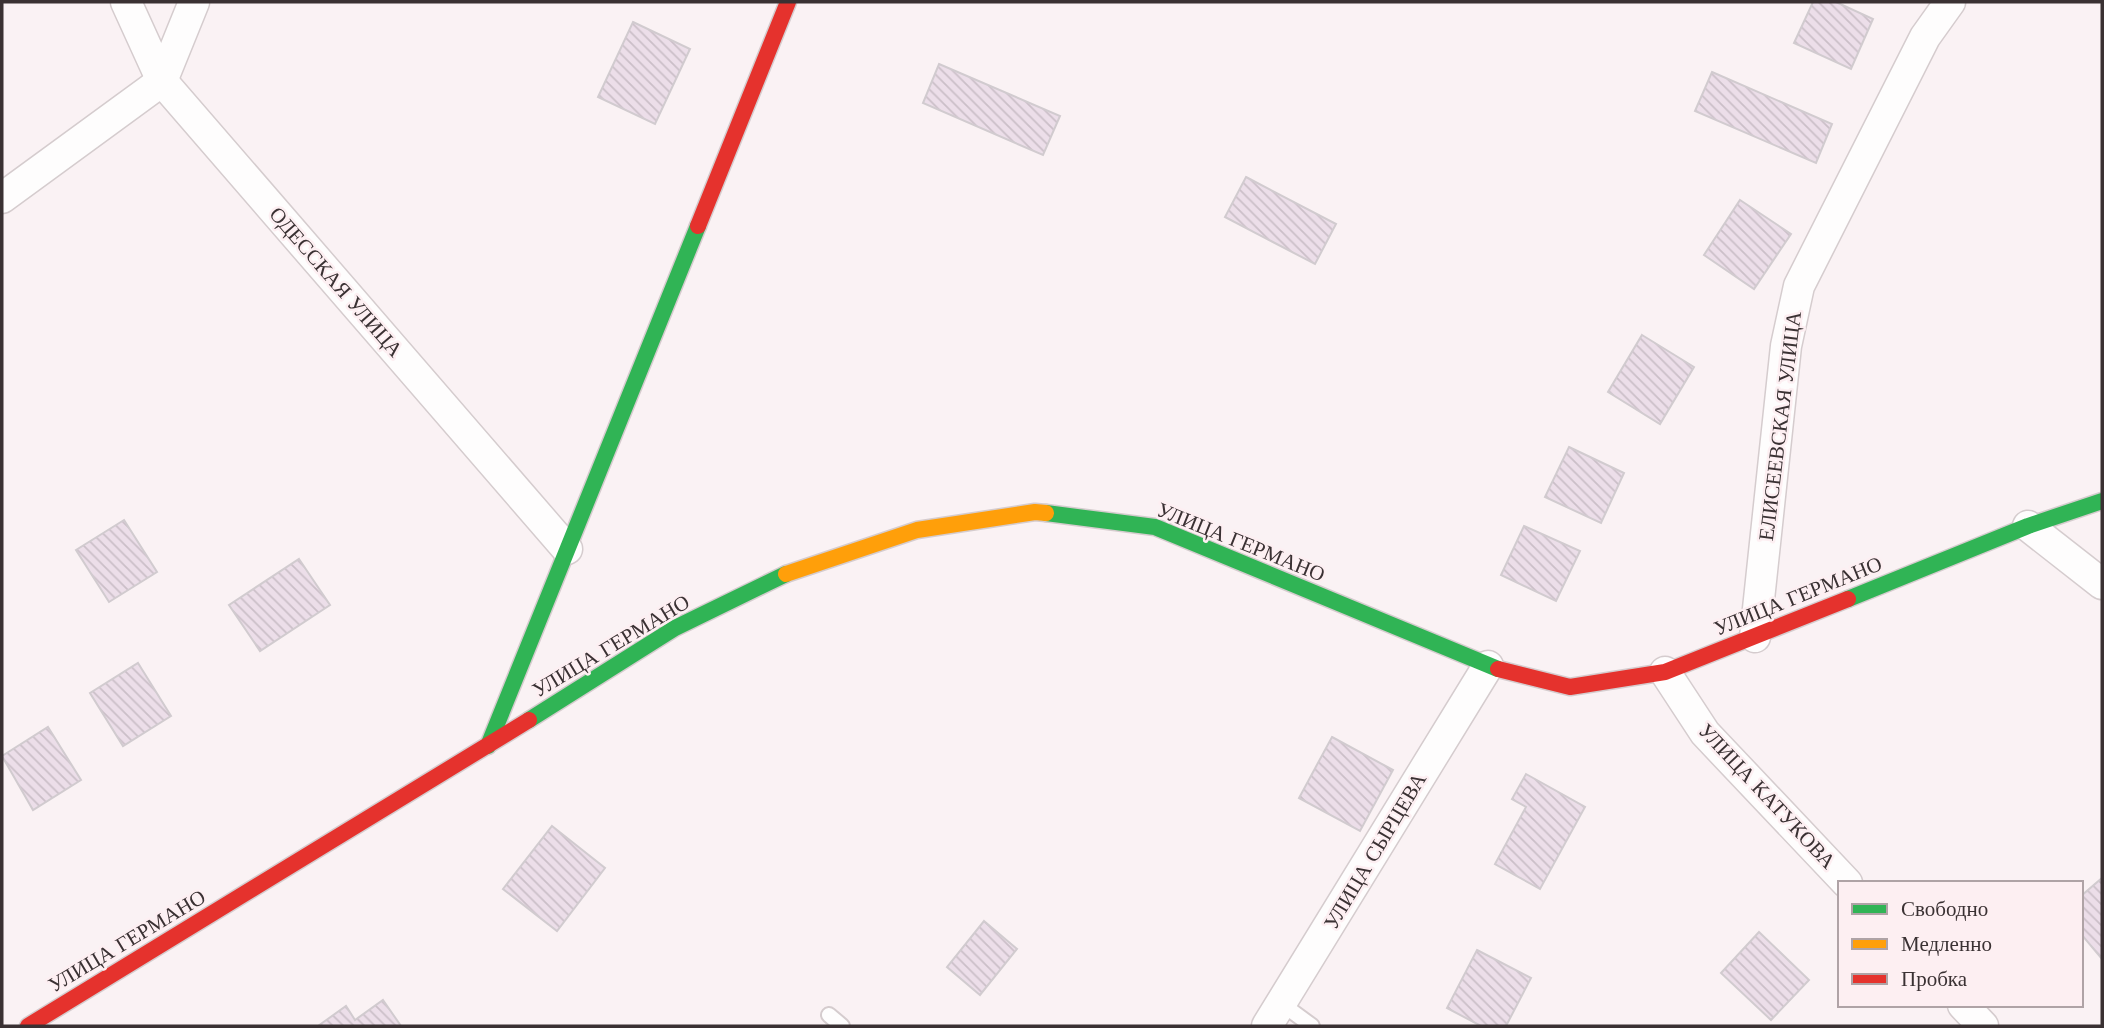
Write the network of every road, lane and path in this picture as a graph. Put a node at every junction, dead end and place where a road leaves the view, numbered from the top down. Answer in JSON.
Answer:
{"nodes":[{"id":1,"x":126,"y":2,"type":"edge"},
{"id":2,"x":194,"y":2,"type":"edge"},
{"id":3,"x":788,"y":2,"type":"edge"},
{"id":4,"x":1950,"y":2,"type":"edge"},
{"id":5,"x":162,"y":81,"type":"junction"},
{"id":6,"x":2,"y":198,"type":"edge"},
{"id":7,"x":2102,"y":501,"type":"edge"},
{"id":8,"x":2028,"y":526,"type":"junction"},
{"id":9,"x":568,"y":548,"type":"junction"},
{"id":10,"x":2102,"y":584,"type":"edge"},
{"id":11,"x":1755,"y":637,"type":"junction"},
{"id":12,"x":1488,"y":666,"type":"junction"},
{"id":13,"x":1665,"y":672,"type":"junction"},
{"id":14,"x":488,"y":746,"type":"junction"},
{"id":15,"x":1845,"y":881,"type":"edge"},
{"id":16,"x":1965,"y":1007,"type":"edge"},
{"id":17,"x":829,"y":1015,"type":"dead end"},
{"id":18,"x":1275,"y":1015,"type":"edge"},
{"id":19,"x":28,"y":1026,"type":"edge"},
{"id":20,"x":842,"y":1026,"type":"edge"},
{"id":21,"x":1312,"y":1026,"type":"edge"},
{"id":22,"x":1983,"y":1026,"type":"edge"}],
"edges":[{"from":1,"to":5,"type":"street","name":"ОДЕССКАЯ УЛИЦА"},
{"from":2,"to":5,"type":"street"},
{"from":3,"to":9,"type":"main road"},
{"from":4,"to":11,"type":"street","name":"ЕЛИСЕЕВСКАЯ УЛИЦА"},
{"from":5,"to":6,"type":"street"},
{"from":5,"to":9,"type":"street","name":"ОДЕССКАЯ УЛИЦА"},
{"from":7,"to":8,"type":"main road","name":"УЛИЦА ГЕРМАНО"},
{"from":8,"to":10,"type":"street"},
{"from":8,"to":11,"type":"main road","name":"УЛИЦА ГЕРМАНО"},
{"from":9,"to":14,"type":"main road"},
{"from":11,"to":13,"type":"main road","name":"УЛИЦА ГЕРМАНО"},
{"from":12,"to":13,"type":"main road","name":"УЛИЦА ГЕРМАНО"},
{"from":12,"to":14,"type":"main road","name":"УЛИЦА ГЕРМАНО"},
{"from":12,"to":18,"type":"street","name":"УЛИЦА СЫРЦЕВА"},
{"from":13,"to":15,"type":"street","name":"УЛИЦА КАТУКОВА"},
{"from":14,"to":19,"type":"main road","name":"УЛИЦА ГЕРМАНО"},
{"from":16,"to":22,"type":"street"},
{"from":17,"to":20,"type":"lane"},
{"from":18,"to":21,"type":"lane","name":"УЛИЦА СЫРЦЕВА"}]}
